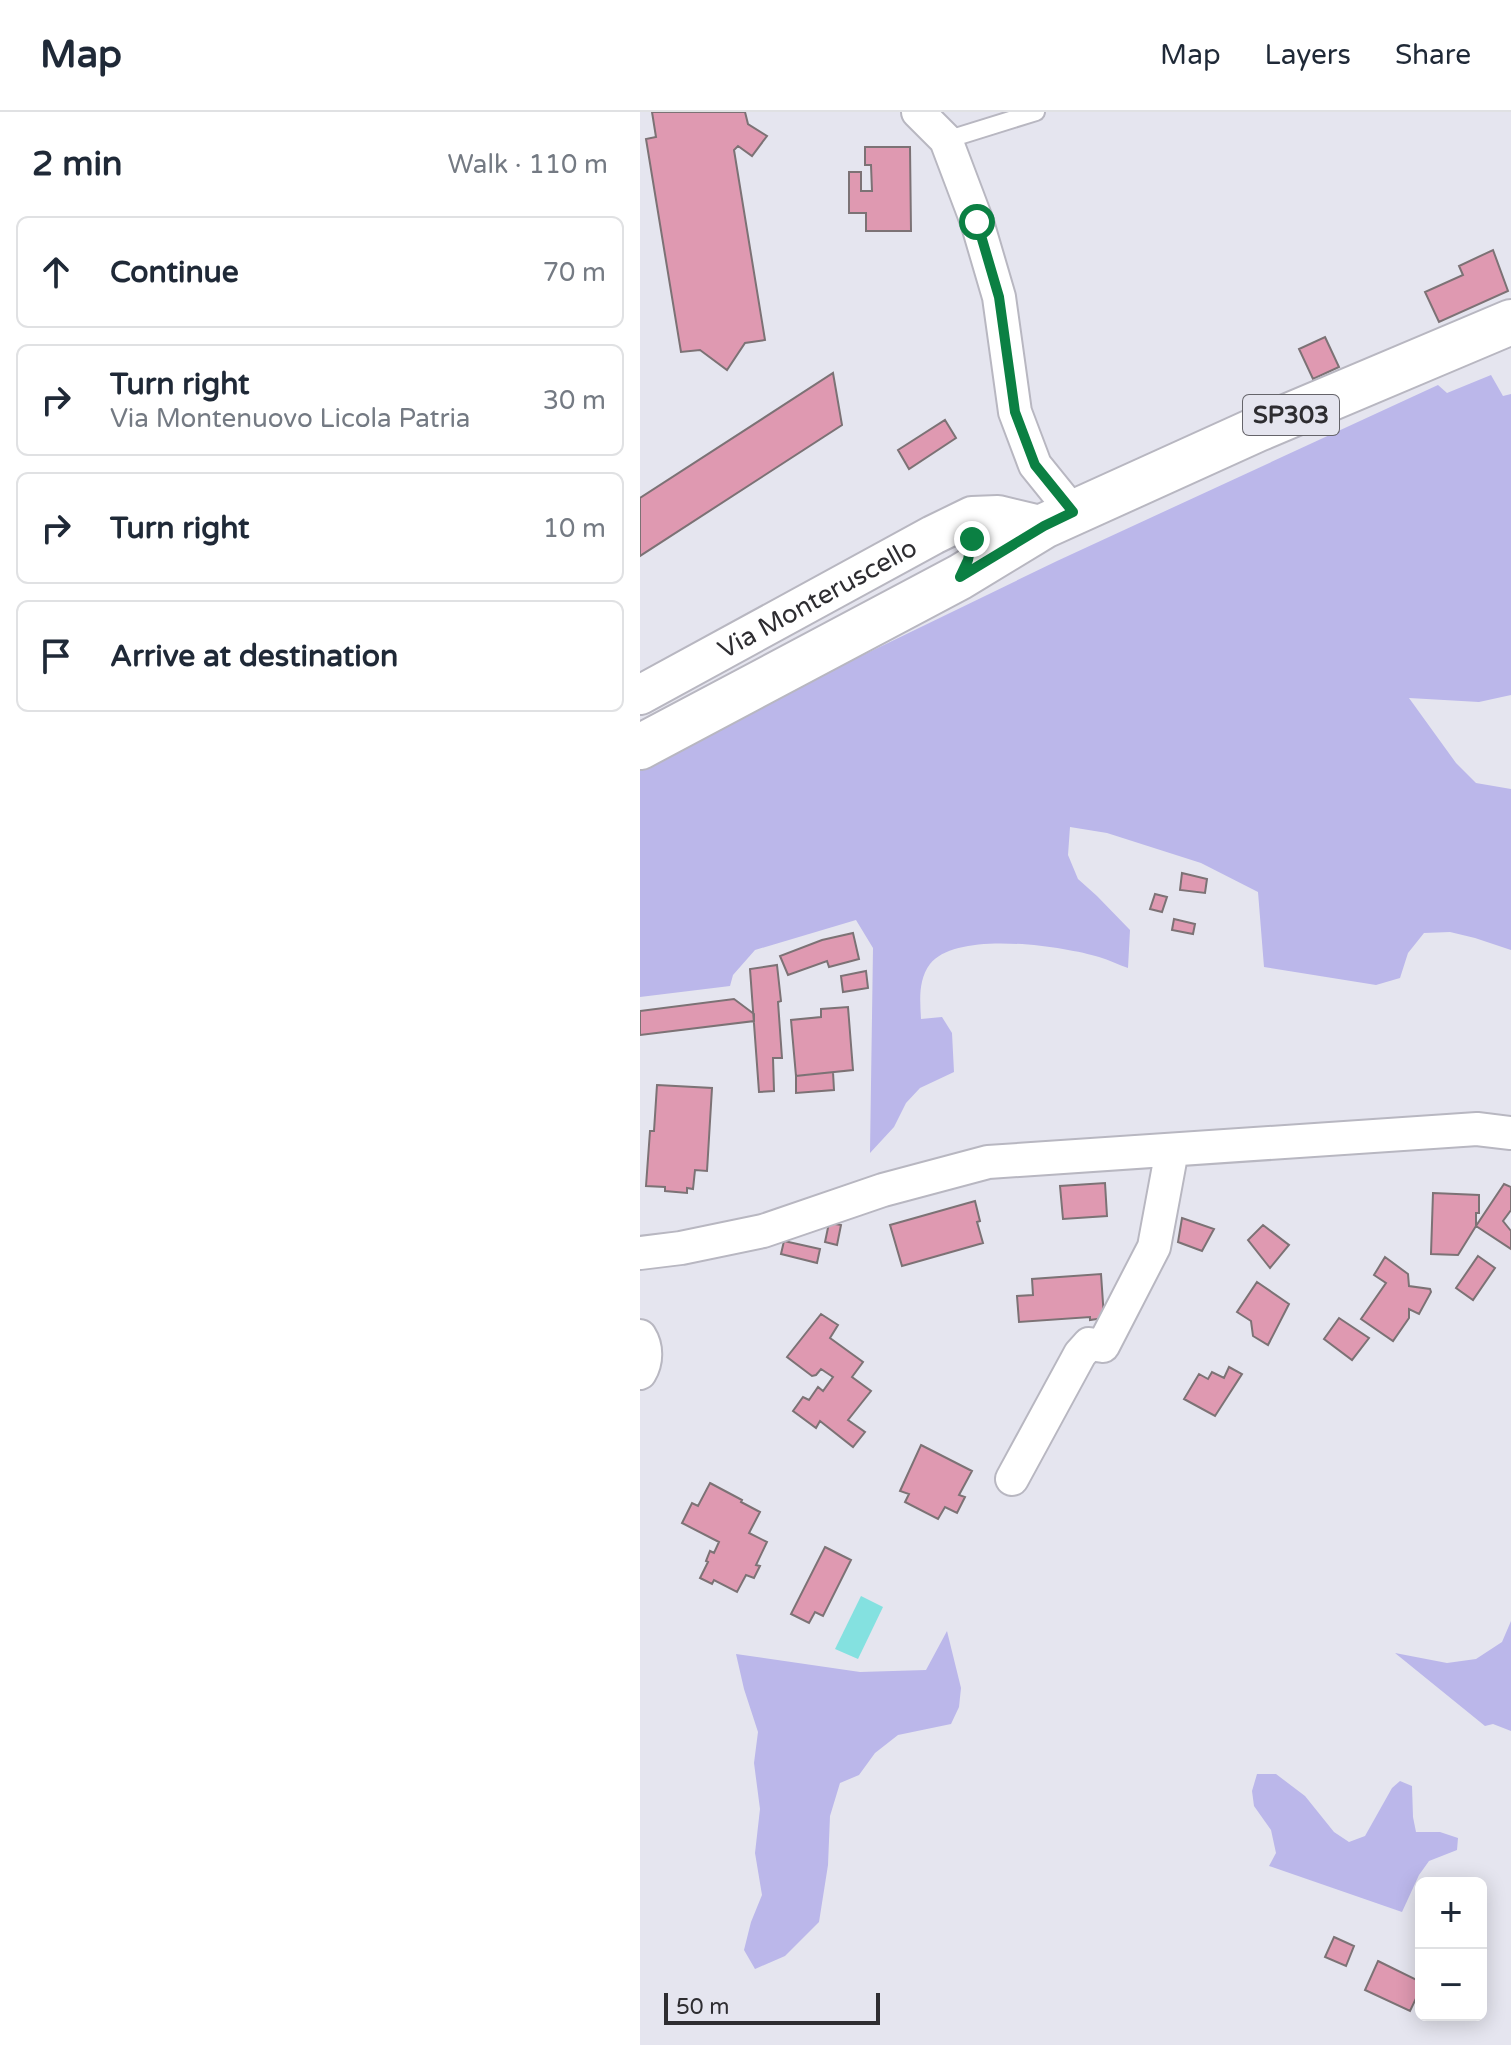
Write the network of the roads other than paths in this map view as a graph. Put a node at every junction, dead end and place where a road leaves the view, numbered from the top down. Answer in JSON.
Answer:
{"nodes":[{"id":1,"x":918,"y":112,"type":"edge"},
{"id":2,"x":1036,"y":112,"type":"edge"},
{"id":3,"x":946,"y":140,"type":"junction"},
{"id":4,"x":1511,"y":322,"type":"edge"},
{"id":5,"x":1058,"y":519,"type":"junction"},
{"id":6,"x":933,"y":535,"type":"junction"},
{"id":7,"x":960,"y":577,"type":"junction"},
{"id":8,"x":640,"y":695,"type":"edge"},
{"id":9,"x":640,"y":747,"type":"edge"},
{"id":10,"x":1511,"y":1133,"type":"edge"},
{"id":11,"x":1172,"y":1150,"type":"junction"},
{"id":12,"x":640,"y":1253,"type":"edge"},
{"id":13,"x":640,"y":1336,"type":"edge"},
{"id":14,"x":640,"y":1373,"type":"edge"},
{"id":15,"x":1012,"y":1479,"type":"dead end"}],
"edges":[{"from":1,"to":3,"type":"street"},
{"from":2,"to":3,"type":"lane"},
{"from":3,"to":5,"type":"street"},
{"from":4,"to":5,"type":"main road","number":"SP303"},
{"from":5,"to":6,"type":"street","name":"Via Monteruscello"},
{"from":5,"to":7,"type":"main road","number":"SP303"},
{"from":6,"to":7,"type":"street"},
{"from":6,"to":8,"type":"street","name":"Via Monteruscello"},
{"from":7,"to":9,"type":"main road","number":"SP303"},
{"from":10,"to":11,"type":"street"},
{"from":11,"to":12,"type":"street"},
{"from":11,"to":15,"type":"street"},
{"from":13,"to":14,"type":"street"}]}
